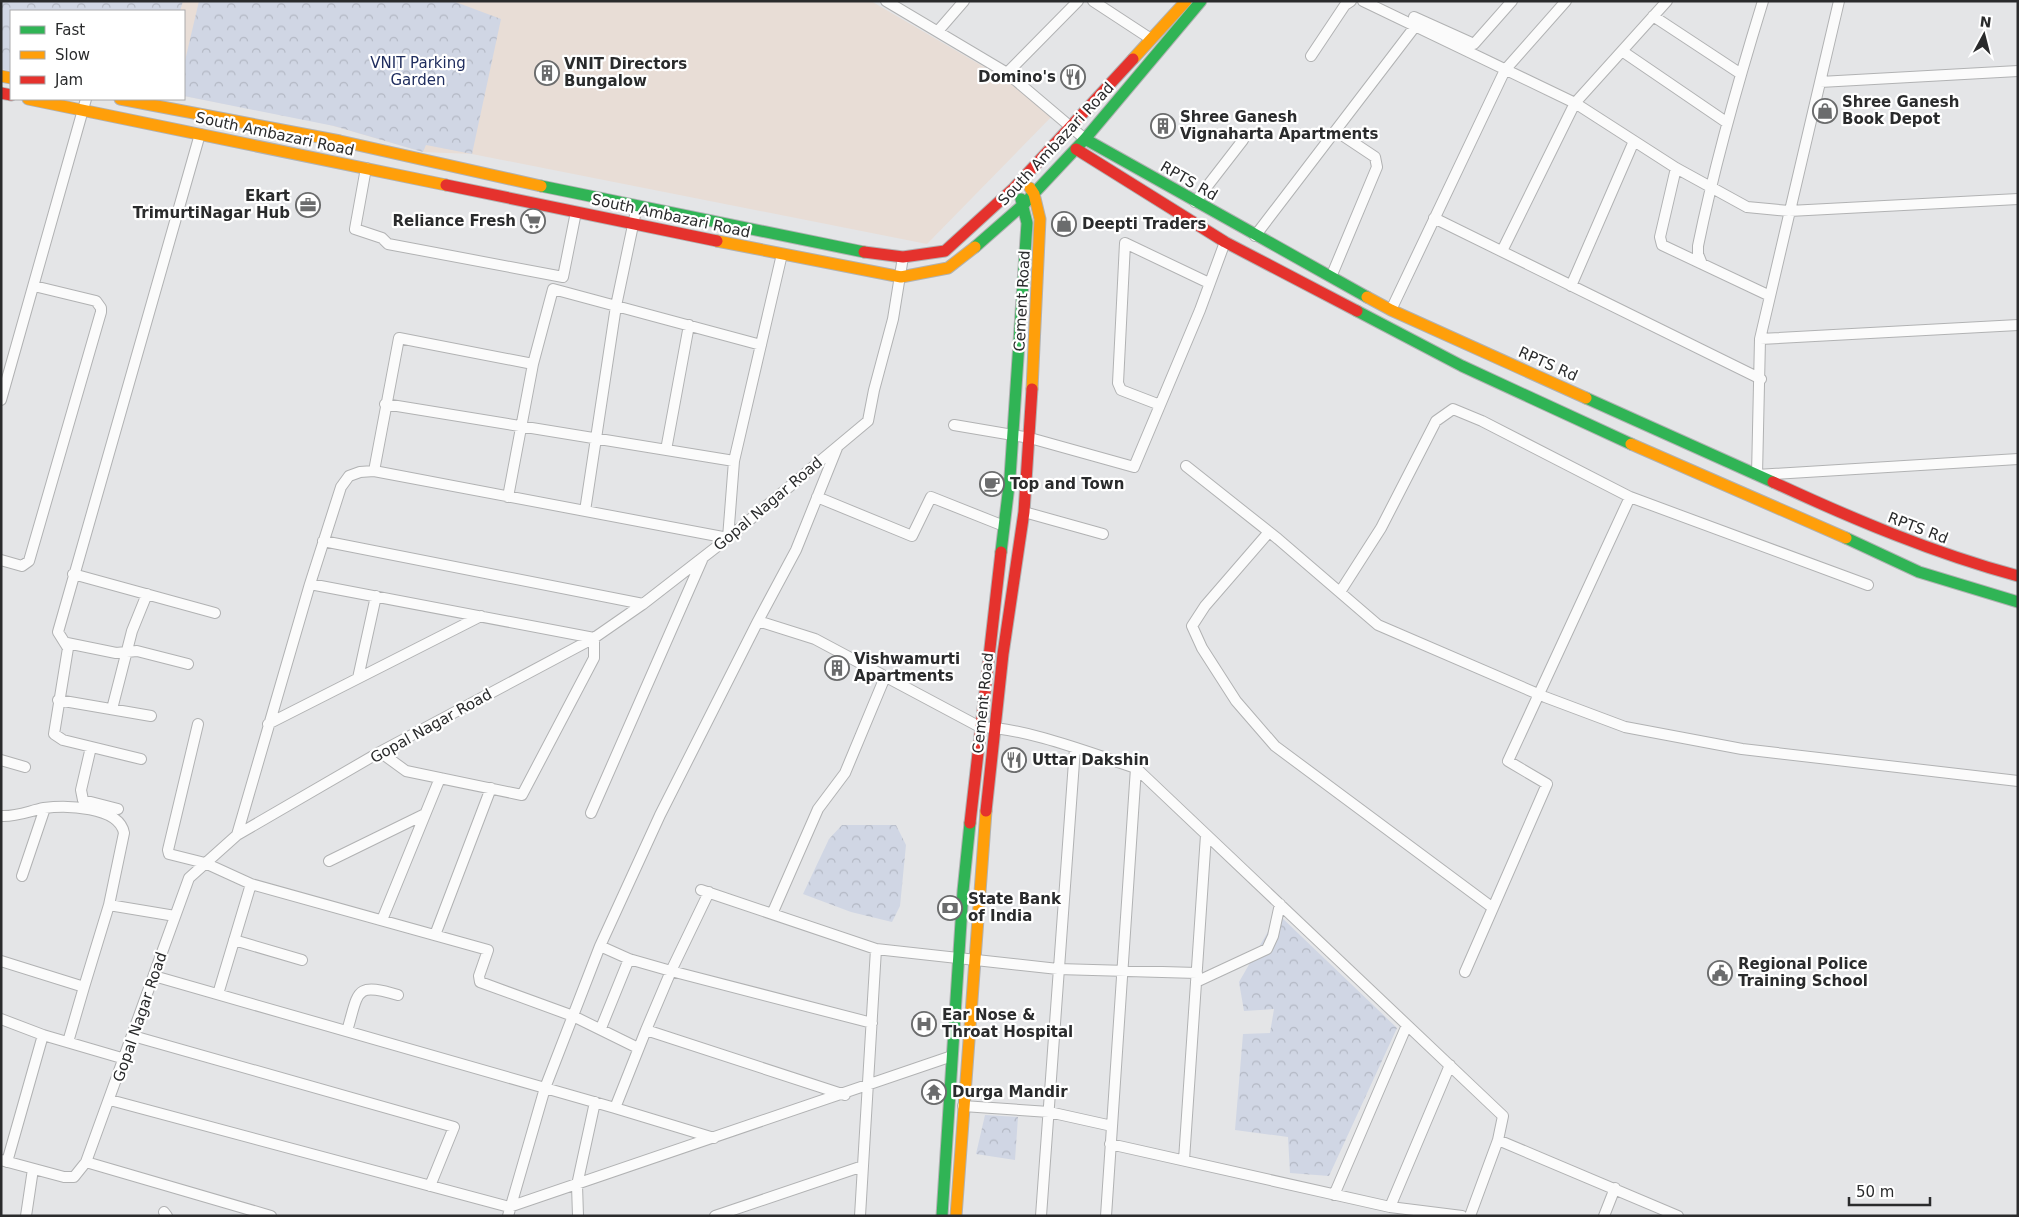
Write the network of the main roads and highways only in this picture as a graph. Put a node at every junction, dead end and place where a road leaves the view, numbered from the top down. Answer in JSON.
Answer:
{"nodes":[{"id":1,"x":1186,"y":1,"type":"edge"},
{"id":2,"x":1200,"y":1,"type":"edge"},
{"id":3,"x":39,"y":100,"type":"edge"},
{"id":4,"x":125,"y":100,"type":"edge"},
{"id":5,"x":84,"y":104,"type":"edge"},
{"id":6,"x":1085,"y":139,"type":"junction"},
{"id":7,"x":1076,"y":149,"type":"junction"},
{"id":8,"x":1024,"y":178,"type":"junction"},
{"id":9,"x":1014,"y":188,"type":"junction"},
{"id":10,"x":1034,"y":194,"type":"junction"},
{"id":11,"x":1024,"y":204,"type":"junction"},
{"id":12,"x":2018,"y":576,"type":"edge"},
{"id":13,"x":2018,"y":602,"type":"edge"},
{"id":14,"x":942,"y":1216,"type":"edge"},
{"id":15,"x":956,"y":1216,"type":"edge"}],
"edges":[{"from":1,"to":8,"type":"main road","name":"South Ambazari Road"},
{"from":2,"to":6,"type":"main road","name":"South Ambazari Road"},
{"from":3,"to":5,"type":"main road","name":"South Ambazari Road"},
{"from":4,"to":9,"type":"main road","name":"South Ambazari Road"},
{"from":5,"to":11,"type":"main road","name":"South Ambazari Road"},
{"from":6,"to":7,"type":"main road","name":"South Ambazari Road"},
{"from":6,"to":12,"type":"main road","name":"RPTS Rd"},
{"from":7,"to":10,"type":"main road","name":"South Ambazari Road"},
{"from":7,"to":13,"type":"main road"},
{"from":8,"to":9,"type":"main road","name":"South Ambazari Road"},
{"from":8,"to":10,"type":"main road","name":"Cement Road"},
{"from":9,"to":11,"type":"main road"},
{"from":10,"to":11,"type":"main road","name":"South Ambazari Road"},
{"from":10,"to":15,"type":"main road","name":"Cement Road"},
{"from":11,"to":14,"type":"main road","name":"Cement Road"}]}
